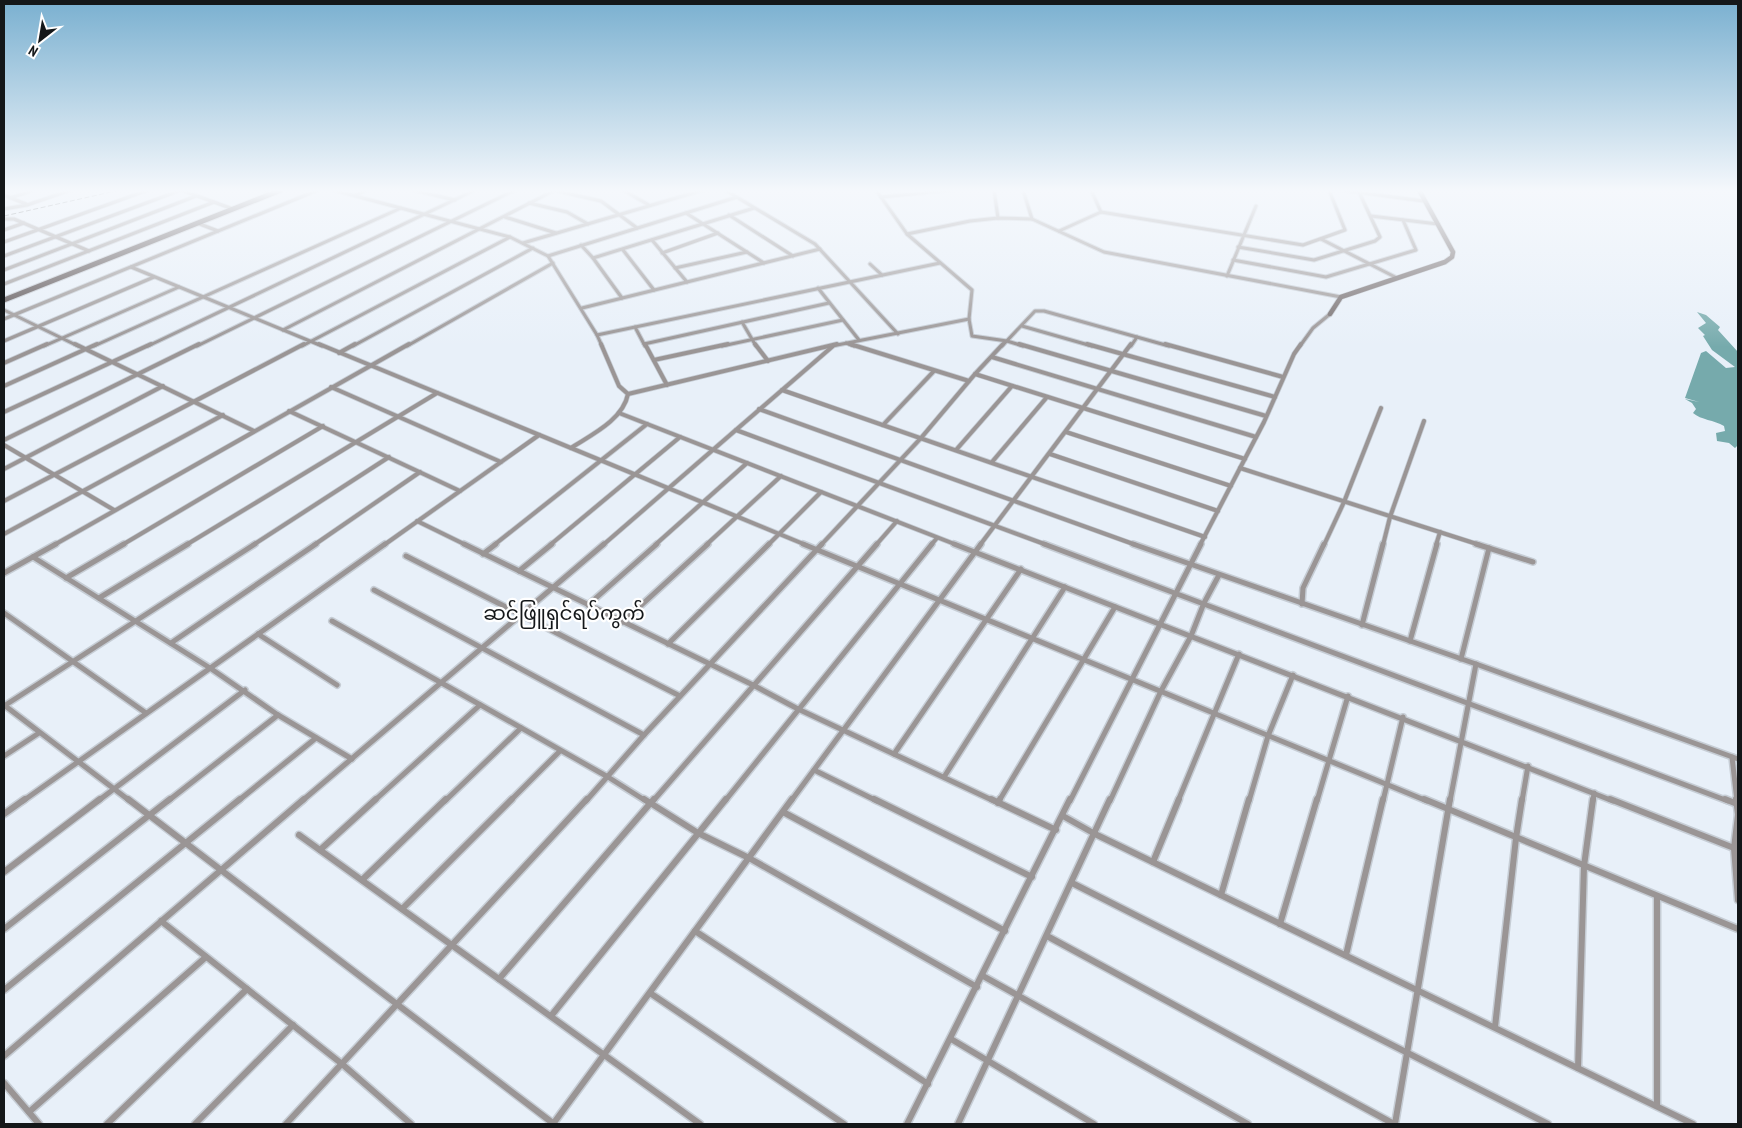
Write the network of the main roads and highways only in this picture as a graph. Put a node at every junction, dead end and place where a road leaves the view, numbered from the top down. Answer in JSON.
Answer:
{"nodes":[{"id":1,"x":144,"y":243,"type":"edge"},
{"id":2,"x":146,"y":243,"type":"edge"},
{"id":3,"x":4,"y":298,"type":"edge"}],
"edges":[{"from":1,"to":3,"type":"main road"},
{"from":2,"to":3,"type":"main road"}]}
